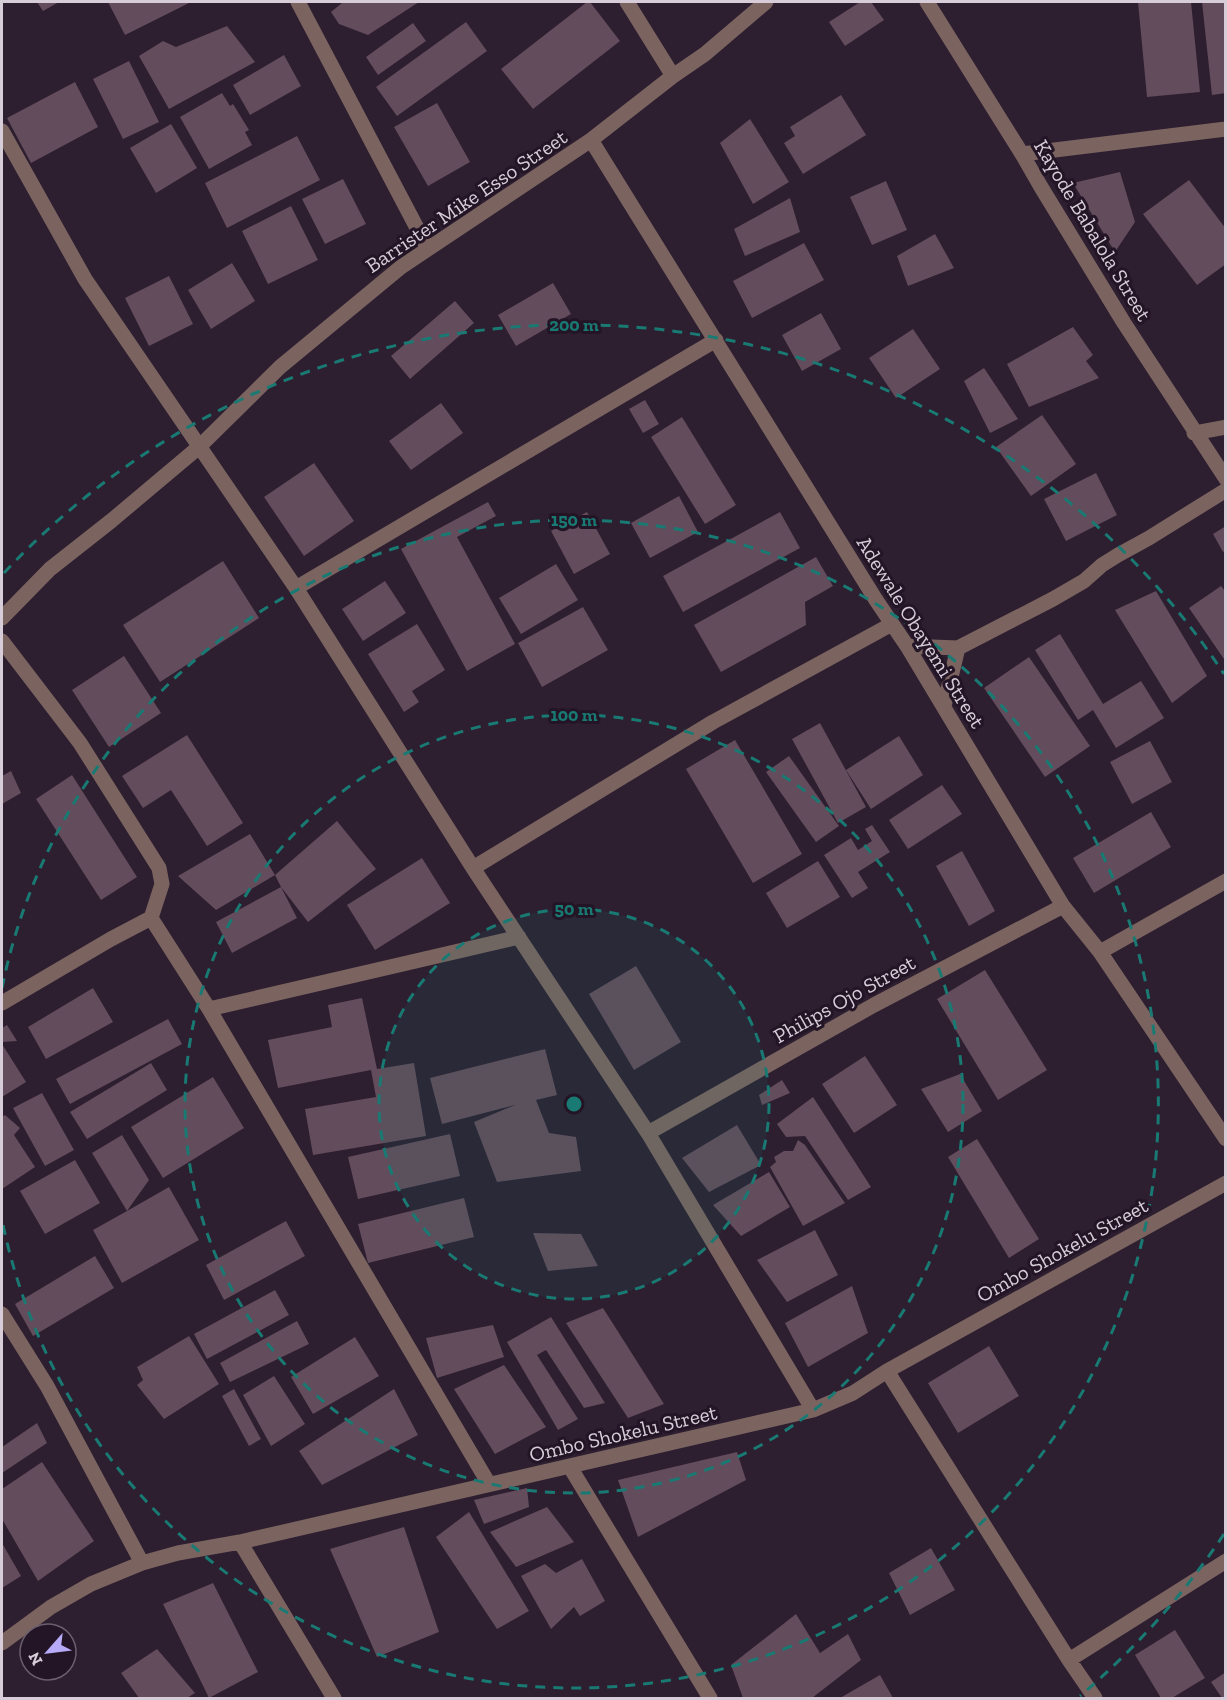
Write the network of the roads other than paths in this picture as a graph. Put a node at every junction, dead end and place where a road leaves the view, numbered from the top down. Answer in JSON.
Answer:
{"nodes":[{"id":1,"x":298,"y":2,"type":"edge"},
{"id":2,"x":627,"y":2,"type":"edge"},
{"id":3,"x":766,"y":2,"type":"edge"},
{"id":4,"x":927,"y":2,"type":"edge"},
{"id":5,"x":673,"y":76,"type":"junction"},
{"id":6,"x":1226,"y":129,"type":"edge"},
{"id":7,"x":2,"y":131,"type":"edge"},
{"id":8,"x":591,"y":140,"type":"junction"},
{"id":9,"x":1022,"y":154,"type":"junction"},
{"id":10,"x":427,"y":248,"type":"junction"},
{"id":11,"x":716,"y":340,"type":"junction"},
{"id":12,"x":1226,"y":427,"type":"edge"},
{"id":13,"x":1194,"y":432,"type":"junction"},
{"id":14,"x":199,"y":447,"type":"junction"},
{"id":15,"x":1226,"y":479,"type":"edge"},
{"id":16,"x":1226,"y":490,"type":"edge"},
{"id":17,"x":296,"y":588,"type":"junction"},
{"id":18,"x":2,"y":618,"type":"edge"},
{"id":19,"x":892,"y":624,"type":"junction"},
{"id":20,"x":2,"y":641,"type":"edge"},
{"id":21,"x":908,"y":646,"type":"junction"},
{"id":22,"x":958,"y":648,"type":"junction"},
{"id":23,"x":944,"y":706,"type":"junction"},
{"id":24,"x":473,"y":868,"type":"junction"},
{"id":25,"x":1226,"y":881,"type":"edge"},
{"id":26,"x":1063,"y":906,"type":"junction"},
{"id":27,"x":151,"y":918,"type":"junction"},
{"id":28,"x":519,"y":937,"type":"junction"},
{"id":29,"x":1100,"y":952,"type":"junction"},
{"id":30,"x":2,"y":1003,"type":"edge"},
{"id":31,"x":209,"y":1009,"type":"junction"},
{"id":32,"x":648,"y":1133,"type":"junction"},
{"id":33,"x":1226,"y":1139,"type":"edge"},
{"id":34,"x":1226,"y":1183,"type":"edge"},
{"id":35,"x":2,"y":1314,"type":"edge"},
{"id":36,"x":886,"y":1371,"type":"junction"},
{"id":37,"x":813,"y":1410,"type":"junction"},
{"id":38,"x":570,"y":1467,"type":"junction"},
{"id":39,"x":489,"y":1484,"type":"junction"},
{"id":40,"x":240,"y":1542,"type":"junction"},
{"id":41,"x":1226,"y":1561,"type":"edge"},
{"id":42,"x":142,"y":1563,"type":"junction"},
{"id":43,"x":2,"y":1643,"type":"edge"},
{"id":44,"x":1069,"y":1660,"type":"junction"},
{"id":45,"x":334,"y":1698,"type":"edge"},
{"id":46,"x":710,"y":1698,"type":"edge"},
{"id":47,"x":1095,"y":1698,"type":"edge"}],
"edges":[{"from":1,"to":10,"type":"street"},
{"from":2,"to":5,"type":"street"},
{"from":3,"to":5,"type":"street","name":"Barrister Mike Esso Street"},
{"from":4,"to":9,"type":"street","name":"Kayode Babalola Street"},
{"from":5,"to":8,"type":"street","name":"Barrister Mike Esso Street"},
{"from":6,"to":9,"type":"street"},
{"from":7,"to":14,"type":"street"},
{"from":8,"to":10,"type":"street","name":"Barrister Mike Esso Street"},
{"from":8,"to":11,"type":"street","name":"Adewale Obayemi Street"},
{"from":9,"to":13,"type":"street","name":"Kayode Babalola Street"},
{"from":10,"to":14,"type":"street","name":"Barrister Mike Esso Street"},
{"from":11,"to":17,"type":"street"},
{"from":11,"to":19,"type":"street","name":"Adewale Obayemi Street"},
{"from":12,"to":13,"type":"street"},
{"from":13,"to":15,"type":"street","name":"Kayode Babalola Street"},
{"from":14,"to":17,"type":"street"},
{"from":14,"to":18,"type":"street","name":"Barrister Mike Esso Street"},
{"from":16,"to":22,"type":"street"},
{"from":17,"to":24,"type":"street"},
{"from":19,"to":21,"type":"street","name":"Adewale Obayemi Street"},
{"from":19,"to":24,"type":"street"},
{"from":20,"to":27,"type":"street"},
{"from":21,"to":22,"type":"street"},
{"from":21,"to":23,"type":"street","name":"Adewale Obayemi Street"},
{"from":22,"to":23,"type":"street"},
{"from":23,"to":26,"type":"street","name":"Adewale Obayemi Street"},
{"from":24,"to":28,"type":"street"},
{"from":25,"to":29,"type":"street"},
{"from":26,"to":29,"type":"street","name":"Adewale Obayemi Street"},
{"from":26,"to":32,"type":"street","name":"Philips Ojo Street"},
{"from":27,"to":30,"type":"street"},
{"from":27,"to":31,"type":"street"},
{"from":28,"to":31,"type":"street"},
{"from":28,"to":32,"type":"street"},
{"from":29,"to":33,"type":"street","name":"Adewale Obayemi Street"},
{"from":31,"to":39,"type":"street"},
{"from":32,"to":37,"type":"street"},
{"from":34,"to":36,"type":"street","name":"Ombo Shokelu Street"},
{"from":35,"to":42,"type":"street"},
{"from":36,"to":37,"type":"street","name":"Ombo Shokelu Street"},
{"from":36,"to":44,"type":"street"},
{"from":37,"to":38,"type":"street","name":"Ombo Shokelu Street"},
{"from":38,"to":39,"type":"street","name":"Ombo Shokelu Street"},
{"from":38,"to":46,"type":"street"},
{"from":39,"to":40,"type":"street","name":"Ombo Shokelu Street"},
{"from":40,"to":42,"type":"street","name":"Ombo Shokelu Street"},
{"from":40,"to":45,"type":"street"},
{"from":41,"to":44,"type":"street"},
{"from":42,"to":43,"type":"street","name":"Ombo Shokelu Street"},
{"from":44,"to":47,"type":"street"}]}
